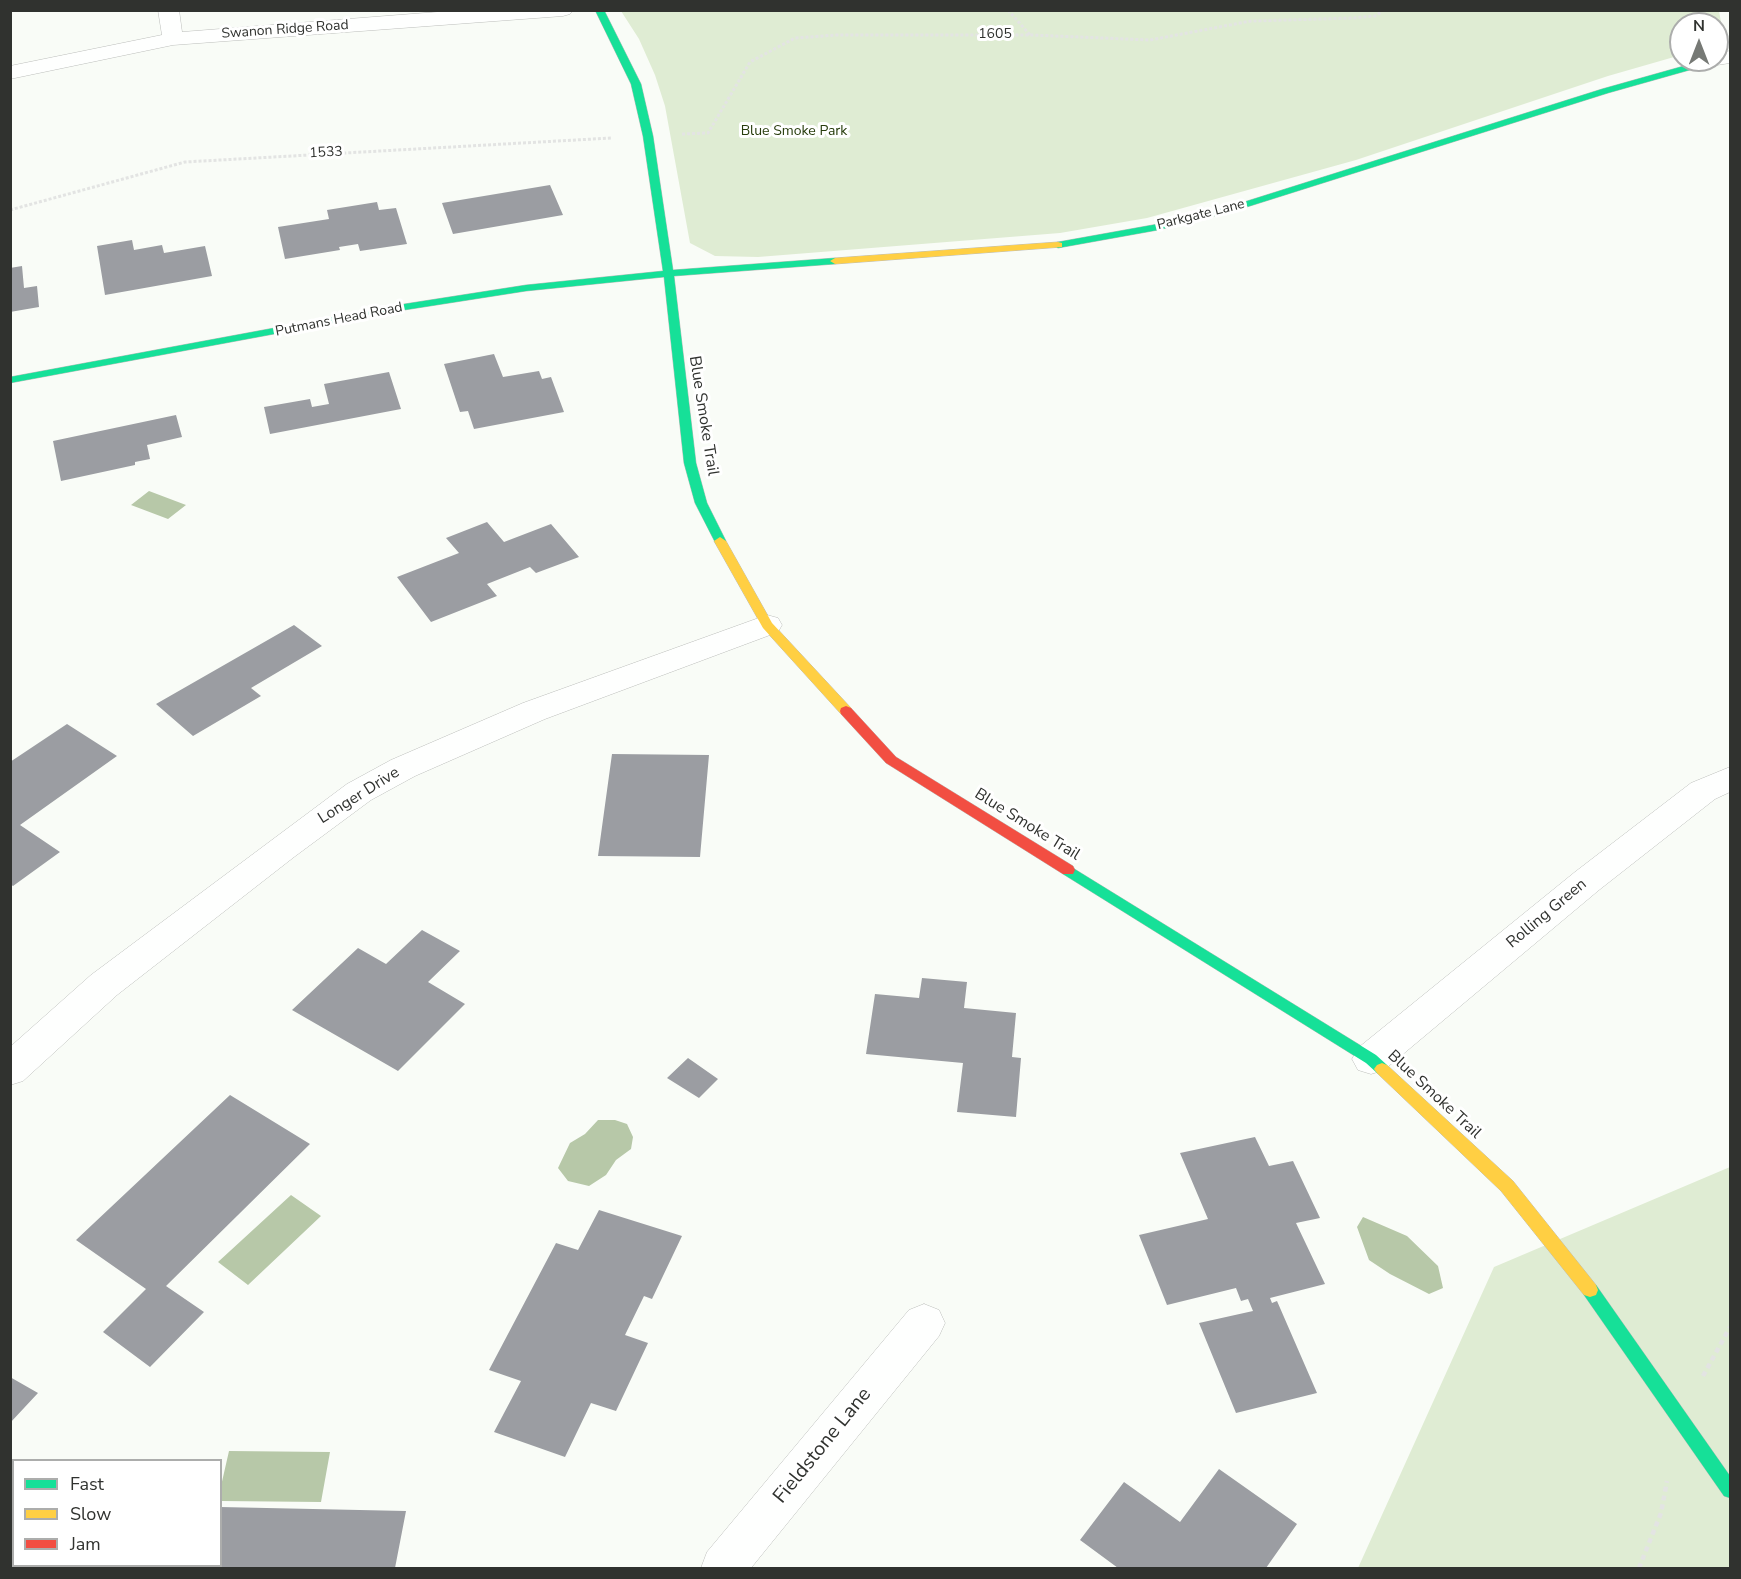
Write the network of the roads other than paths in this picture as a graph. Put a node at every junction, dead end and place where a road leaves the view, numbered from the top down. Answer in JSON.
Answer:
{"nodes":[{"id":1,"x":168,"y":10,"type":"edge"},
{"id":2,"x":563,"y":10,"type":"edge"},
{"id":3,"x":599,"y":10,"type":"edge"},
{"id":4,"x":173,"y":39,"type":"junction"},
{"id":5,"x":1673,"y":72,"type":"edge"},
{"id":6,"x":10,"y":73,"type":"edge"},
{"id":7,"x":669,"y":275,"type":"junction"},
{"id":8,"x":10,"y":380,"type":"edge"},
{"id":9,"x":767,"y":626,"type":"junction"},
{"id":10,"x":1731,"y":779,"type":"edge"},
{"id":11,"x":1371,"y":1059,"type":"junction"},
{"id":12,"x":10,"y":1070,"type":"edge"},
{"id":13,"x":924,"y":1323,"type":"dead end"},
{"id":14,"x":1731,"y":1490,"type":"edge"},
{"id":15,"x":723,"y":1569,"type":"edge"}],
"edges":[{"from":1,"to":4,"type":"street"},
{"from":2,"to":4,"type":"street","name":"Swanon Ridge Road"},
{"from":3,"to":7,"type":"street","name":"Blue Smoke Trail"},
{"from":4,"to":6,"type":"street","name":"Swanon Ridge Road"},
{"from":5,"to":7,"type":"street","name":"Parkgate Lane"},
{"from":7,"to":8,"type":"street","name":"Putmans Head Road"},
{"from":7,"to":9,"type":"street","name":"Blue Smoke Trail"},
{"from":9,"to":11,"type":"street","name":"Blue Smoke Trail"},
{"from":9,"to":12,"type":"street","name":"Longer Drive"},
{"from":10,"to":11,"type":"street","name":"Rolling Green"},
{"from":11,"to":14,"type":"street","name":"Blue Smoke Trail"},
{"from":13,"to":15,"type":"street","name":"Fieldstone Lane"}]}
